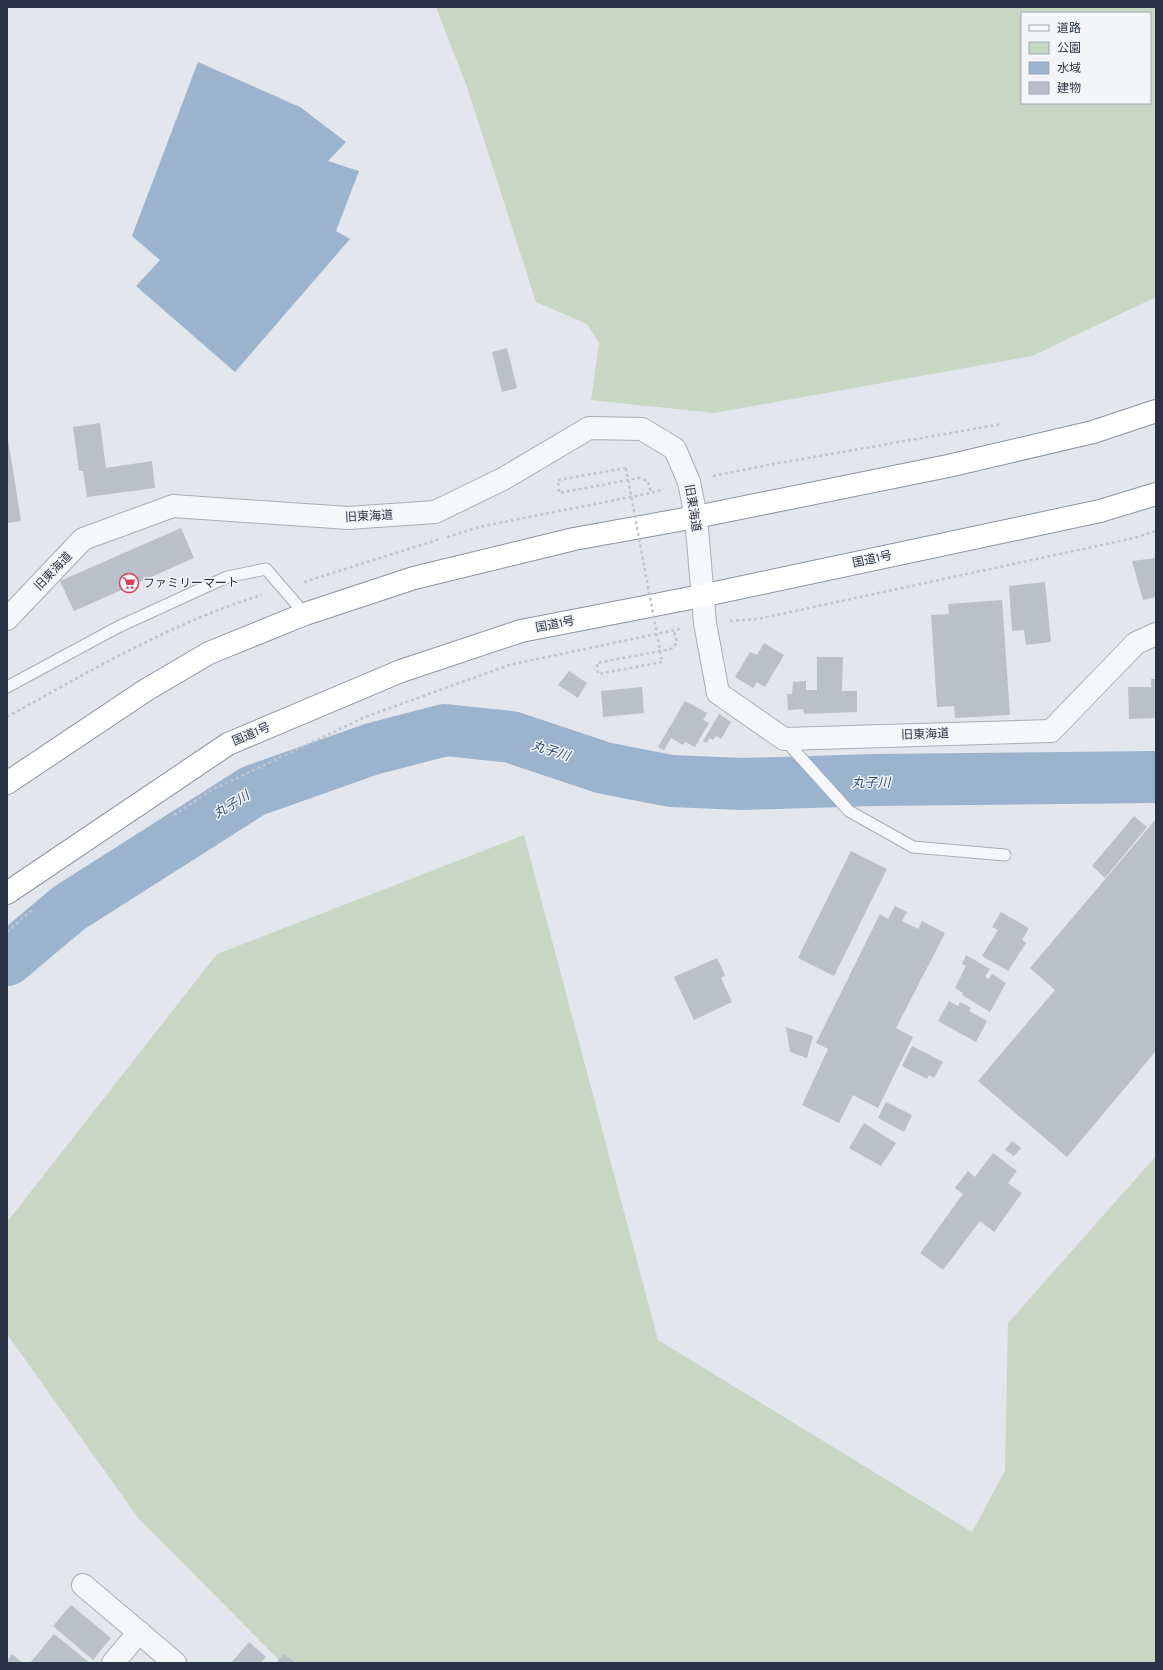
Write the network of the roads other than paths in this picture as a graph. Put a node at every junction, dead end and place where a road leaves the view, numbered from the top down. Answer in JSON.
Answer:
{"nodes":[{"id":1,"x":1156,"y":411,"type":"edge"},
{"id":2,"x":1156,"y":494,"type":"edge"},
{"id":3,"x":696,"y":516,"type":"junction"},
{"id":4,"x":701,"y":596,"type":"junction"},
{"id":5,"x":305,"y":614,"type":"junction"},
{"id":6,"x":7,"y":619,"type":"edge"},
{"id":7,"x":1156,"y":634,"type":"edge"},
{"id":8,"x":7,"y":687,"type":"edge"},
{"id":9,"x":790,"y":746,"type":"junction"},
{"id":10,"x":7,"y":783,"type":"edge"},
{"id":11,"x":1006,"y":855,"type":"dead end"},
{"id":12,"x":7,"y":893,"type":"edge"},
{"id":13,"x":83,"y":1585,"type":"dead end"},
{"id":14,"x":139,"y":1632,"type":"junction"},
{"id":15,"x":113,"y":1663,"type":"edge"},
{"id":16,"x":175,"y":1663,"type":"edge"}],
"edges":[{"from":1,"to":3,"type":"highway"},
{"from":2,"to":4,"type":"highway","name":"国道1号"},
{"from":3,"to":4,"type":"street","name":"旧東海道"},
{"from":3,"to":5,"type":"highway"},
{"from":3,"to":6,"type":"street","name":"旧東海道"},
{"from":4,"to":9,"type":"street","name":"旧東海道"},
{"from":4,"to":12,"type":"highway","name":"国道1号"},
{"from":5,"to":8,"type":"lane"},
{"from":5,"to":10,"type":"highway"},
{"from":7,"to":9,"type":"street","name":"旧東海道"},
{"from":9,"to":11,"type":"lane"},
{"from":13,"to":14,"type":"street"},
{"from":14,"to":15,"type":"street"},
{"from":14,"to":16,"type":"street"}]}
